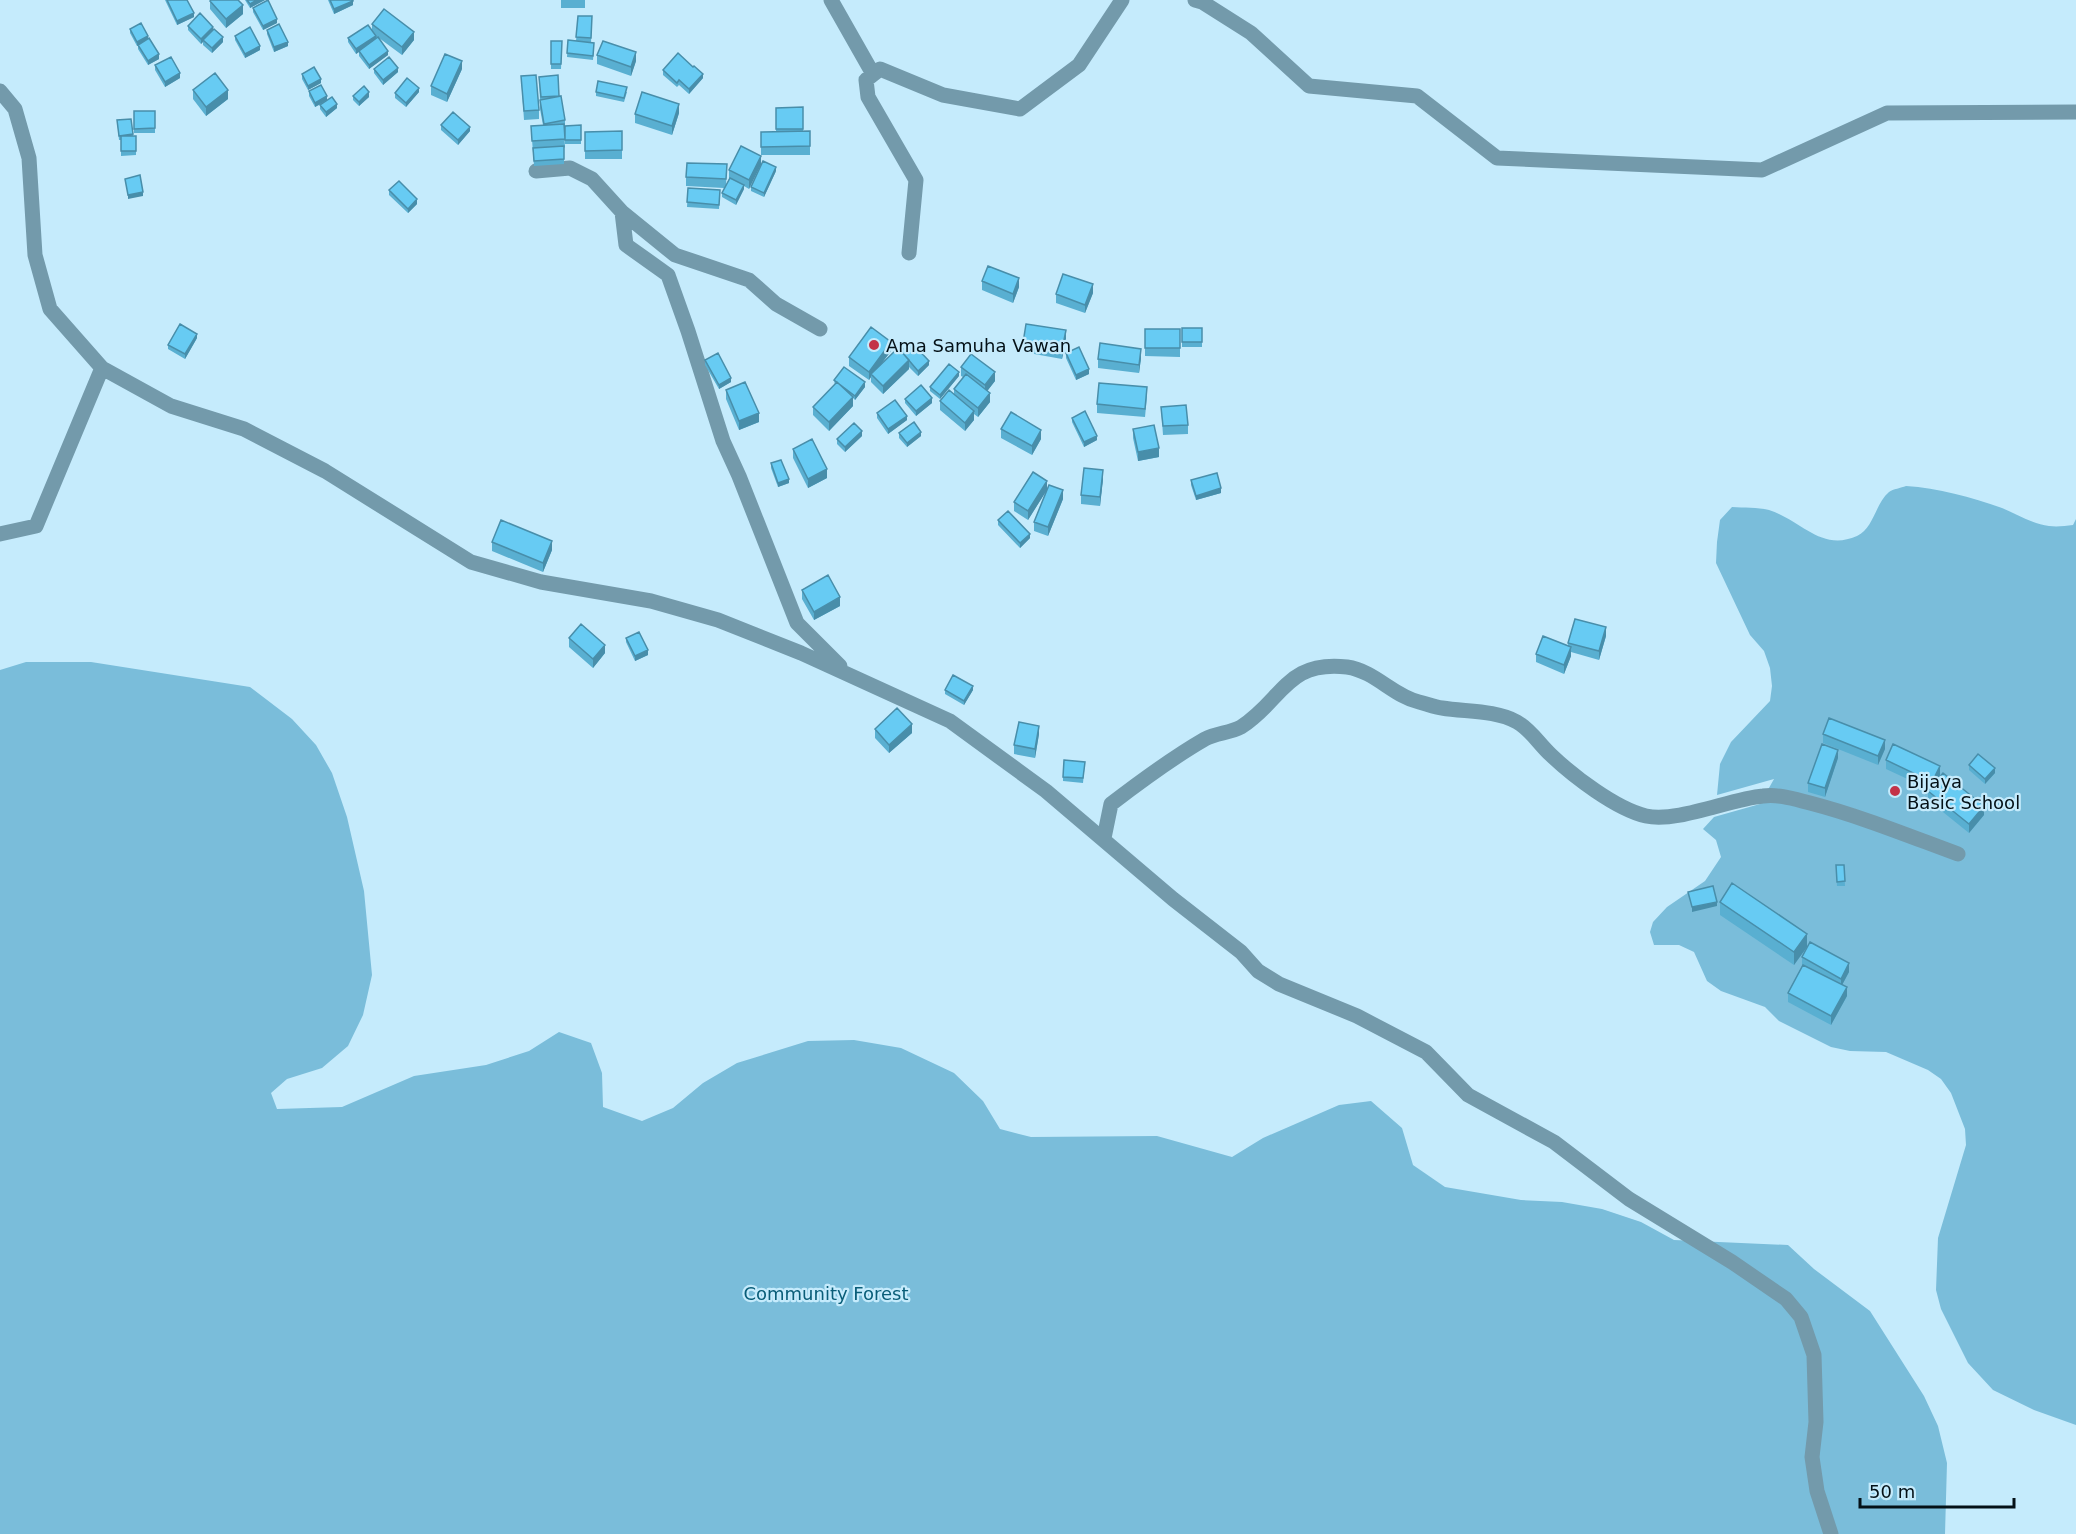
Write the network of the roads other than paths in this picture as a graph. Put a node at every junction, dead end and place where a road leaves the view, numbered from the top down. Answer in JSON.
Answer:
{"nodes":[{"id":1,"x":831,"y":0,"type":"edge"},
{"id":2,"x":1122,"y":0,"type":"edge"},
{"id":3,"x":1195,"y":0,"type":"edge"},
{"id":4,"x":873,"y":74,"type":"junction"},
{"id":5,"x":0,"y":91,"type":"edge"},
{"id":6,"x":2076,"y":112,"type":"edge"},
{"id":7,"x":536,"y":171,"type":"dead end"},
{"id":8,"x":622,"y":212,"type":"junction"},
{"id":9,"x":909,"y":253,"type":"dead end"},
{"id":10,"x":820,"y":329,"type":"dead end"},
{"id":11,"x":102,"y":368,"type":"junction"},
{"id":12,"x":0,"y":534,"type":"edge"},
{"id":13,"x":849,"y":675,"type":"junction"},
{"id":14,"x":1104,"y":838,"type":"junction"},
{"id":15,"x":1958,"y":854,"type":"dead end"},
{"id":16,"x":1831,"y":1534,"type":"edge"}],
"edges":[{"from":1,"to":4,"type":"street"},
{"from":2,"to":4,"type":"street"},
{"from":3,"to":6,"type":"street"},
{"from":4,"to":9,"type":"street"},
{"from":5,"to":11,"type":"street"},
{"from":7,"to":8,"type":"street"},
{"from":8,"to":10,"type":"street"},
{"from":8,"to":13,"type":"street"},
{"from":11,"to":12,"type":"street"},
{"from":11,"to":13,"type":"street"},
{"from":13,"to":14,"type":"street"},
{"from":14,"to":15,"type":"street"},
{"from":14,"to":16,"type":"street"}]}
